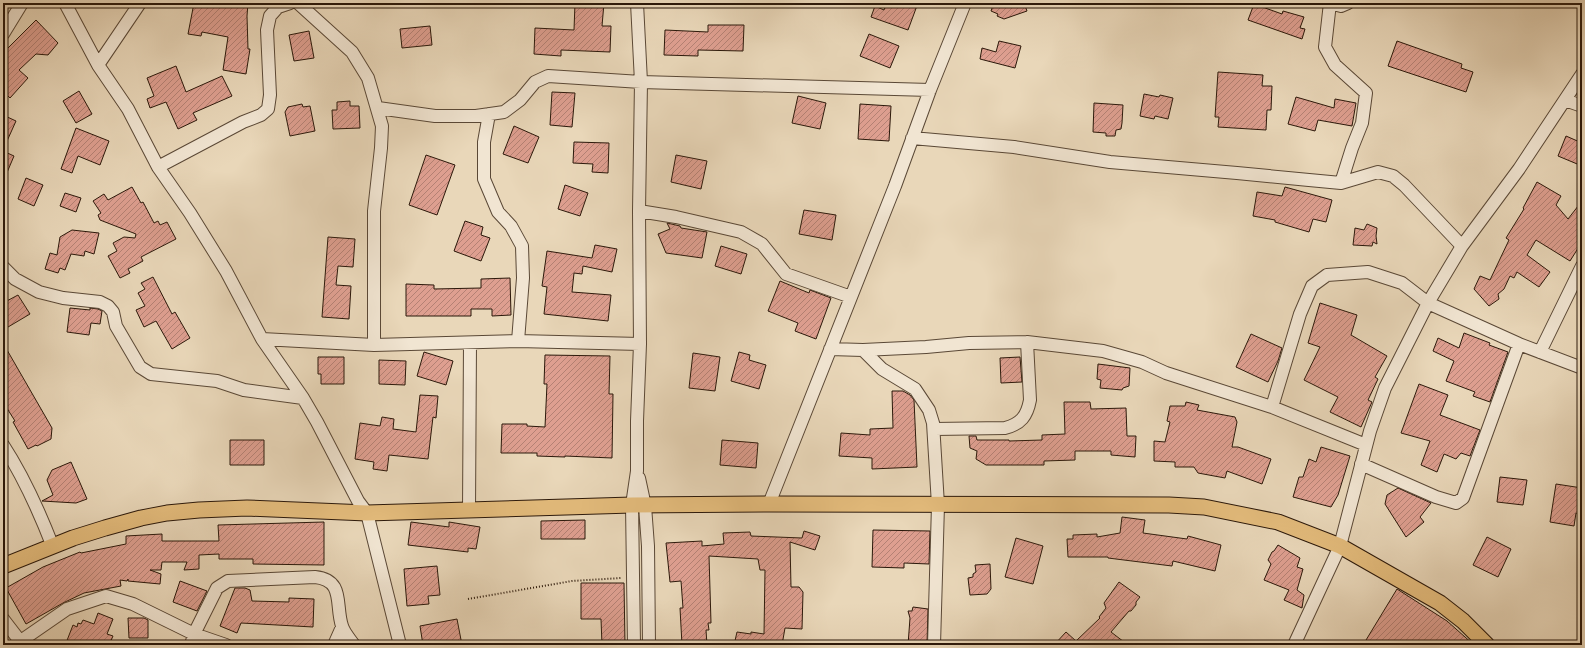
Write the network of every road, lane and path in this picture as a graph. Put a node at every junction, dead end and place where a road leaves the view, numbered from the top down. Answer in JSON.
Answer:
{"nodes":[{"id":1,"x":22,"y":3,"type":"edge"},
{"id":2,"x":66,"y":3,"type":"edge"},
{"id":3,"x":140,"y":3,"type":"edge"},
{"id":4,"x":290,"y":3,"type":"edge"},
{"id":5,"x":298,"y":3,"type":"edge"},
{"id":6,"x":637,"y":3,"type":"edge"},
{"id":7,"x":965,"y":3,"type":"edge"},
{"id":8,"x":1330,"y":3,"type":"edge"},
{"id":9,"x":1348,"y":3,"type":"edge"},
{"id":10,"x":3,"y":34,"type":"edge"},
{"id":11,"x":98,"y":65,"type":"junction"},
{"id":12,"x":1582,"y":74,"type":"edge"},
{"id":13,"x":642,"y":82,"type":"junction"},
{"id":14,"x":930,"y":90,"type":"junction"},
{"id":15,"x":1565,"y":100,"type":"junction"},
{"id":16,"x":1582,"y":106,"type":"edge"},
{"id":17,"x":378,"y":108,"type":"junction"},
{"id":18,"x":489,"y":114,"type":"junction"},
{"id":19,"x":912,"y":138,"type":"junction"},
{"id":20,"x":158,"y":167,"type":"junction"},
{"id":21,"x":1341,"y":183,"type":"junction"},
{"id":22,"x":638,"y":211,"type":"junction"},
{"id":23,"x":1462,"y":246,"type":"junction"},
{"id":24,"x":1582,"y":266,"type":"edge"},
{"id":25,"x":3,"y":267,"type":"edge"},
{"id":26,"x":851,"y":297,"type":"junction"},
{"id":27,"x":1428,"y":304,"type":"junction"},
{"id":28,"x":262,"y":339,"type":"junction"},
{"id":29,"x":518,"y":341,"type":"junction"},
{"id":30,"x":1027,"y":342,"type":"junction"},
{"id":31,"x":470,"y":343,"type":"junction"},
{"id":32,"x":640,"y":344,"type":"junction"},
{"id":33,"x":1519,"y":344,"type":"junction"},
{"id":34,"x":374,"y":345,"type":"junction"},
{"id":35,"x":830,"y":349,"type":"junction"},
{"id":36,"x":863,"y":350,"type":"junction"},
{"id":37,"x":1540,"y":352,"type":"junction"},
{"id":38,"x":1582,"y":368,"type":"edge"},
{"id":39,"x":303,"y":398,"type":"junction"},
{"id":40,"x":1272,"y":407,"type":"junction"},
{"id":41,"x":934,"y":429,"type":"junction"},
{"id":42,"x":3,"y":445,"type":"edge"},
{"id":43,"x":1366,"y":445,"type":"junction"},
{"id":44,"x":1361,"y":464,"type":"junction"},
{"id":45,"x":769,"y":504,"type":"junction"},
{"id":46,"x":938,"y":505,"type":"junction"},
{"id":47,"x":639,"y":506,"type":"junction"},
{"id":48,"x":469,"y":511,"type":"junction"},
{"id":49,"x":367,"y":513,"type":"junction"},
{"id":50,"x":1340,"y":546,"type":"junction"},
{"id":51,"x":53,"y":547,"type":"junction"},
{"id":52,"x":3,"y":566,"type":"edge"},
{"id":53,"x":633,"y":578,"type":"junction"},
{"id":54,"x":468,"y":599,"type":"dead end"},
{"id":55,"x":3,"y":619,"type":"edge"},
{"id":56,"x":342,"y":627,"type":"junction"},
{"id":57,"x":193,"y":640,"type":"edge"},
{"id":58,"x":19,"y":644,"type":"edge"},
{"id":59,"x":226,"y":645,"type":"edge"},
{"id":60,"x":334,"y":645,"type":"edge"},
{"id":61,"x":354,"y":645,"type":"edge"},
{"id":62,"x":400,"y":645,"type":"edge"},
{"id":63,"x":634,"y":645,"type":"edge"},
{"id":64,"x":649,"y":645,"type":"edge"},
{"id":65,"x":934,"y":645,"type":"edge"},
{"id":66,"x":1294,"y":645,"type":"edge"},
{"id":67,"x":1487,"y":645,"type":"edge"}],
"edges":[{"from":1,"to":10,"type":"street"},
{"from":2,"to":11,"type":"street"},
{"from":3,"to":11,"type":"street"},
{"from":4,"to":20,"type":"street"},
{"from":5,"to":17,"type":"street"},
{"from":6,"to":13,"type":"street"},
{"from":7,"to":14,"type":"street"},
{"from":8,"to":9,"type":"street"},
{"from":8,"to":21,"type":"street"},
{"from":11,"to":20,"type":"street"},
{"from":12,"to":15,"type":"street"},
{"from":13,"to":14,"type":"street"},
{"from":13,"to":18,"type":"street"},
{"from":13,"to":22,"type":"street"},
{"from":14,"to":19,"type":"street"},
{"from":15,"to":16,"type":"street"},
{"from":15,"to":23,"type":"street"},
{"from":17,"to":18,"type":"street"},
{"from":17,"to":34,"type":"street"},
{"from":18,"to":29,"type":"street"},
{"from":19,"to":21,"type":"street"},
{"from":19,"to":26,"type":"street"},
{"from":20,"to":28,"type":"street"},
{"from":21,"to":23,"type":"street"},
{"from":22,"to":26,"type":"street"},
{"from":22,"to":32,"type":"street"},
{"from":23,"to":27,"type":"street"},
{"from":24,"to":37,"type":"street"},
{"from":25,"to":39,"type":"street"},
{"from":26,"to":35,"type":"street"},
{"from":27,"to":33,"type":"street"},
{"from":27,"to":40,"type":"street"},
{"from":27,"to":43,"type":"street"},
{"from":28,"to":34,"type":"street"},
{"from":28,"to":39,"type":"street"},
{"from":29,"to":31,"type":"street"},
{"from":29,"to":32,"type":"street"},
{"from":30,"to":36,"type":"street"},
{"from":30,"to":40,"type":"street"},
{"from":30,"to":41,"type":"street"},
{"from":31,"to":34,"type":"street"},
{"from":31,"to":48,"type":"street"},
{"from":32,"to":47,"type":"street"},
{"from":33,"to":37,"type":"street"},
{"from":33,"to":44,"type":"street"},
{"from":35,"to":36,"type":"street"},
{"from":35,"to":45,"type":"street"},
{"from":36,"to":41,"type":"street"},
{"from":37,"to":38,"type":"street"},
{"from":39,"to":49,"type":"street"},
{"from":40,"to":43,"type":"street"},
{"from":41,"to":46,"type":"street"},
{"from":42,"to":51,"type":"street"},
{"from":43,"to":44,"type":"street"},
{"from":44,"to":50,"type":"street"},
{"from":45,"to":46,"type":"main road"},
{"from":45,"to":47,"type":"main road"},
{"from":46,"to":50,"type":"main road"},
{"from":46,"to":65,"type":"street"},
{"from":47,"to":48,"type":"main road"},
{"from":47,"to":53,"type":"street"},
{"from":47,"to":64,"type":"street"},
{"from":48,"to":49,"type":"main road"},
{"from":49,"to":51,"type":"main road"},
{"from":49,"to":62,"type":"street"},
{"from":50,"to":66,"type":"street"},
{"from":50,"to":67,"type":"main road"},
{"from":51,"to":52,"type":"main road"},
{"from":53,"to":54,"type":"path"},
{"from":53,"to":63,"type":"street"},
{"from":55,"to":58,"type":"street"},
{"from":56,"to":57,"type":"street"},
{"from":56,"to":60,"type":"street"},
{"from":56,"to":61,"type":"street"},
{"from":57,"to":58,"type":"street"},
{"from":57,"to":59,"type":"street"}]}
